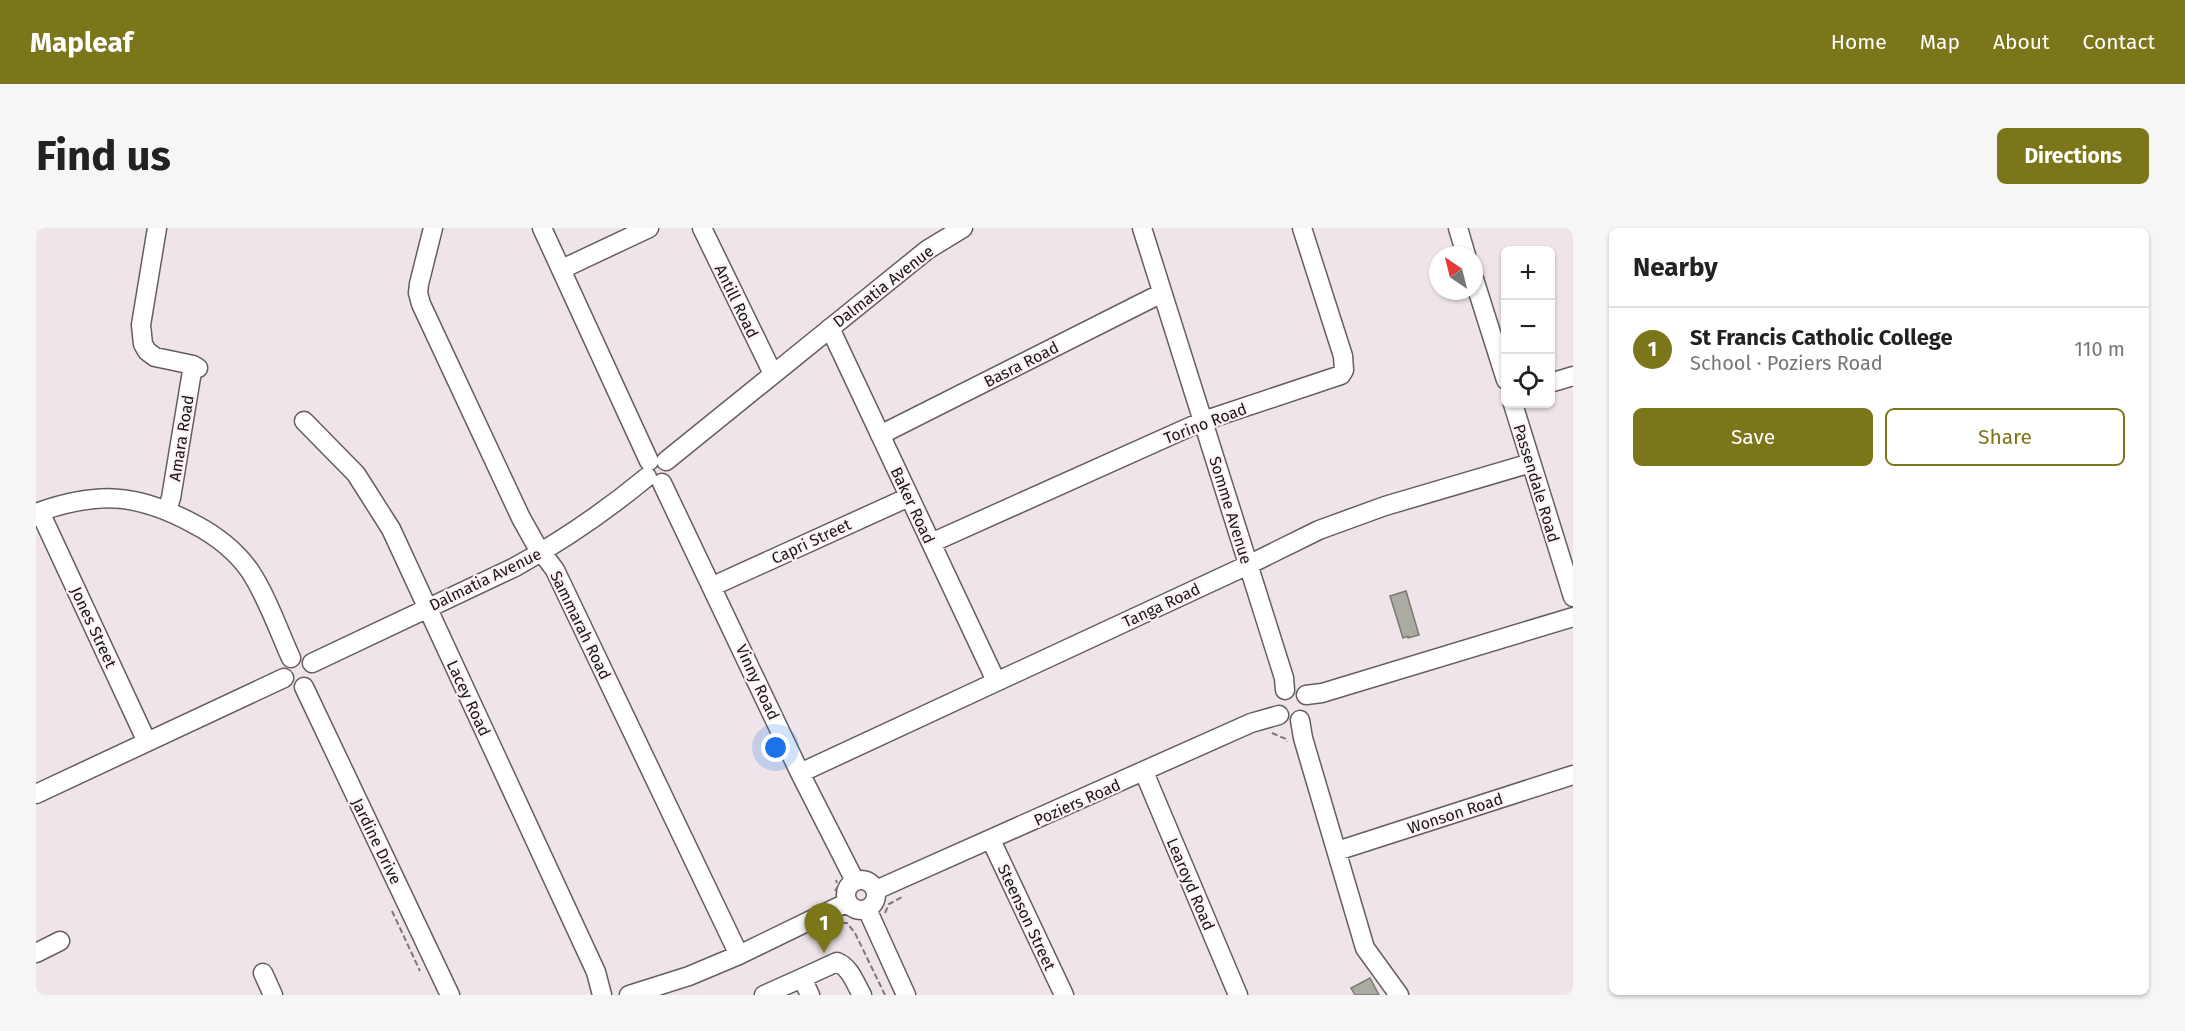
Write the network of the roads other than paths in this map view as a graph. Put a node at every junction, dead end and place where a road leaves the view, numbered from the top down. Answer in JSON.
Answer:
{"nodes":[{"id":1,"x":157,"y":228,"type":"edge"},
{"id":2,"x":433,"y":228,"type":"edge"},
{"id":3,"x":542,"y":228,"type":"edge"},
{"id":4,"x":649,"y":228,"type":"edge"},
{"id":5,"x":702,"y":228,"type":"edge"},
{"id":6,"x":963,"y":228,"type":"edge"},
{"id":7,"x":1142,"y":228,"type":"edge"},
{"id":8,"x":1302,"y":228,"type":"edge"},
{"id":9,"x":1458,"y":228,"type":"edge"},
{"id":10,"x":944,"y":233,"type":"edge"},
{"id":11,"x":1463,"y":246,"type":"edge"},
{"id":12,"x":562,"y":269,"type":"junction"},
{"id":13,"x":1162,"y":293,"type":"junction"},
{"id":14,"x":1481,"y":300,"type":"edge"},
{"id":15,"x":830,"y":328,"type":"junction"},
{"id":16,"x":1501,"y":364,"type":"edge"},
{"id":17,"x":772,"y":374,"type":"junction"},
{"id":18,"x":1573,"y":376,"type":"edge"},
{"id":19,"x":1555,"y":382,"type":"edge"},
{"id":20,"x":1514,"y":408,"type":"edge"},
{"id":21,"x":304,"y":421,"type":"dead end"},
{"id":22,"x":1203,"y":421,"type":"junction"},
{"id":23,"x":880,"y":435,"type":"junction"},
{"id":24,"x":1531,"y":463,"type":"junction"},
{"id":25,"x":656,"y":470,"type":"junction"},
{"id":26,"x":909,"y":496,"type":"junction"},
{"id":27,"x":167,"y":509,"type":"junction"},
{"id":28,"x":38,"y":512,"type":"edge"},
{"id":29,"x":931,"y":543,"type":"junction"},
{"id":30,"x":542,"y":552,"type":"junction"},
{"id":31,"x":1248,"y":565,"type":"junction"},
{"id":32,"x":713,"y":586,"type":"junction"},
{"id":33,"x":1573,"y":597,"type":"edge"},
{"id":34,"x":428,"y":608,"type":"junction"},
{"id":35,"x":1573,"y":617,"type":"edge"},
{"id":36,"x":291,"y":658,"type":"junction"},
{"id":37,"x":312,"y":663,"type":"junction"},
{"id":38,"x":284,"y":678,"type":"junction"},
{"id":39,"x":996,"y":681,"type":"junction"},
{"id":40,"x":304,"y":687,"type":"junction"},
{"id":41,"x":1285,"y":690,"type":"junction"},
{"id":42,"x":1306,"y":695,"type":"junction"},
{"id":43,"x":1279,"y":715,"type":"junction"},
{"id":44,"x":1300,"y":720,"type":"junction"},
{"id":45,"x":147,"y":742,"type":"junction"},
{"id":46,"x":1144,"y":772,"type":"junction"},
{"id":47,"x":800,"y":773,"type":"junction"},
{"id":48,"x":1573,"y":775,"type":"edge"},
{"id":49,"x":36,"y":794,"type":"edge"},
{"id":50,"x":991,"y":840,"type":"junction"},
{"id":51,"x":1337,"y":850,"type":"junction"},
{"id":52,"x":855,"y":881,"type":"junction"},
{"id":53,"x":876,"y":890,"type":"junction"},
{"id":54,"x":848,"y":902,"type":"junction"},
{"id":55,"x":867,"y":909,"type":"junction"},
{"id":56,"x":60,"y":941,"type":"dead end"},
{"id":57,"x":36,"y":953,"type":"edge"},
{"id":58,"x":739,"y":955,"type":"junction"},
{"id":59,"x":263,"y":974,"type":"dead end"},
{"id":60,"x":802,"y":978,"type":"junction"},
{"id":61,"x":668,"y":989,"type":"edge"},
{"id":62,"x":273,"y":995,"type":"edge"},
{"id":63,"x":450,"y":995,"type":"edge"},
{"id":64,"x":602,"y":995,"type":"edge"},
{"id":65,"x":629,"y":995,"type":"edge"},
{"id":66,"x":764,"y":995,"type":"edge"},
{"id":67,"x":810,"y":995,"type":"edge"},
{"id":68,"x":862,"y":995,"type":"edge"},
{"id":69,"x":906,"y":995,"type":"edge"},
{"id":70,"x":1064,"y":995,"type":"edge"},
{"id":71,"x":1238,"y":995,"type":"edge"},
{"id":72,"x":1399,"y":995,"type":"edge"}],
"edges":[{"from":1,"to":27,"type":"street","name":"Amara Road"},
{"from":2,"to":30,"type":"street","name":"Sammarah Road"},
{"from":3,"to":12,"type":"street","name":"Vinny Road"},
{"from":4,"to":12,"type":"street"},
{"from":5,"to":17,"type":"street","name":"Antill Road"},
{"from":6,"to":10,"type":"street","name":"Dalmatia Avenue"},
{"from":7,"to":13,"type":"street","name":"Somme Avenue"},
{"from":8,"to":22,"type":"street","name":"Torino Road"},
{"from":9,"to":11,"type":"street"},
{"from":10,"to":15,"type":"street","name":"Dalmatia Avenue"},
{"from":12,"to":25,"type":"street","name":"Vinny Road"},
{"from":13,"to":22,"type":"street","name":"Somme Avenue"},
{"from":13,"to":23,"type":"street","name":"Basra Road"},
{"from":14,"to":16,"type":"street"},
{"from":15,"to":17,"type":"street","name":"Dalmatia Avenue"},
{"from":15,"to":23,"type":"street","name":"Baker Road"},
{"from":17,"to":25,"type":"street","name":"Dalmatia Avenue"},
{"from":18,"to":19,"type":"street"},
{"from":20,"to":24,"type":"street","name":"Passendale Road"},
{"from":21,"to":34,"type":"street","name":"Lacey Road"},
{"from":22,"to":29,"type":"street","name":"Torino Road"},
{"from":22,"to":31,"type":"street","name":"Somme Avenue"},
{"from":23,"to":26,"type":"street","name":"Baker Road"},
{"from":24,"to":31,"type":"street","name":"Tanga Road"},
{"from":24,"to":33,"type":"street","name":"Passendale Road"},
{"from":25,"to":30,"type":"street","name":"Dalmatia Avenue"},
{"from":25,"to":32,"type":"street","name":"Vinny Road"},
{"from":26,"to":29,"type":"street","name":"Baker Road"},
{"from":26,"to":32,"type":"street","name":"Capri Street"},
{"from":27,"to":28,"type":"street"},
{"from":27,"to":36,"type":"street"},
{"from":28,"to":45,"type":"street","name":"Jones Street"},
{"from":29,"to":39,"type":"street","name":"Baker Road"},
{"from":30,"to":34,"type":"street","name":"Dalmatia Avenue"},
{"from":30,"to":58,"type":"street","name":"Sammarah Road"},
{"from":31,"to":39,"type":"street","name":"Tanga Road"},
{"from":31,"to":41,"type":"street","name":"Somme Avenue"},
{"from":32,"to":47,"type":"street","name":"Vinny Road"},
{"from":34,"to":37,"type":"street","name":"Dalmatia Avenue"},
{"from":34,"to":64,"type":"street","name":"Lacey Road"},
{"from":35,"to":42,"type":"street"},
{"from":36,"to":37,"type":"street"},
{"from":36,"to":38,"type":"street"},
{"from":37,"to":40,"type":"street"},
{"from":38,"to":40,"type":"street"},
{"from":38,"to":45,"type":"street"},
{"from":39,"to":47,"type":"street","name":"Tanga Road"},
{"from":40,"to":63,"type":"street","name":"Jardine Drive"},
{"from":41,"to":42,"type":"street"},
{"from":41,"to":43,"type":"street"},
{"from":42,"to":44,"type":"street"},
{"from":43,"to":44,"type":"street"},
{"from":43,"to":46,"type":"street","name":"Poziers Road"},
{"from":44,"to":51,"type":"street"},
{"from":45,"to":49,"type":"street"},
{"from":46,"to":50,"type":"street","name":"Poziers Road"},
{"from":46,"to":71,"type":"street","name":"Learoyd Road"},
{"from":47,"to":52,"type":"street","name":"Vinny Road"},
{"from":48,"to":51,"type":"street","name":"Wonson Road"},
{"from":50,"to":53,"type":"street","name":"Poziers Road"},
{"from":50,"to":70,"type":"street","name":"Steenson Street"},
{"from":51,"to":72,"type":"street"},
{"from":52,"to":53,"type":"street"},
{"from":52,"to":54,"type":"street"},
{"from":53,"to":55,"type":"street"},
{"from":54,"to":55,"type":"street"},
{"from":54,"to":58,"type":"street"},
{"from":55,"to":69,"type":"street"},
{"from":56,"to":57,"type":"street"},
{"from":58,"to":61,"type":"street"},
{"from":59,"to":62,"type":"street"},
{"from":60,"to":66,"type":"street"},
{"from":60,"to":67,"type":"street"},
{"from":60,"to":68,"type":"street"},
{"from":61,"to":65,"type":"street"}]}
